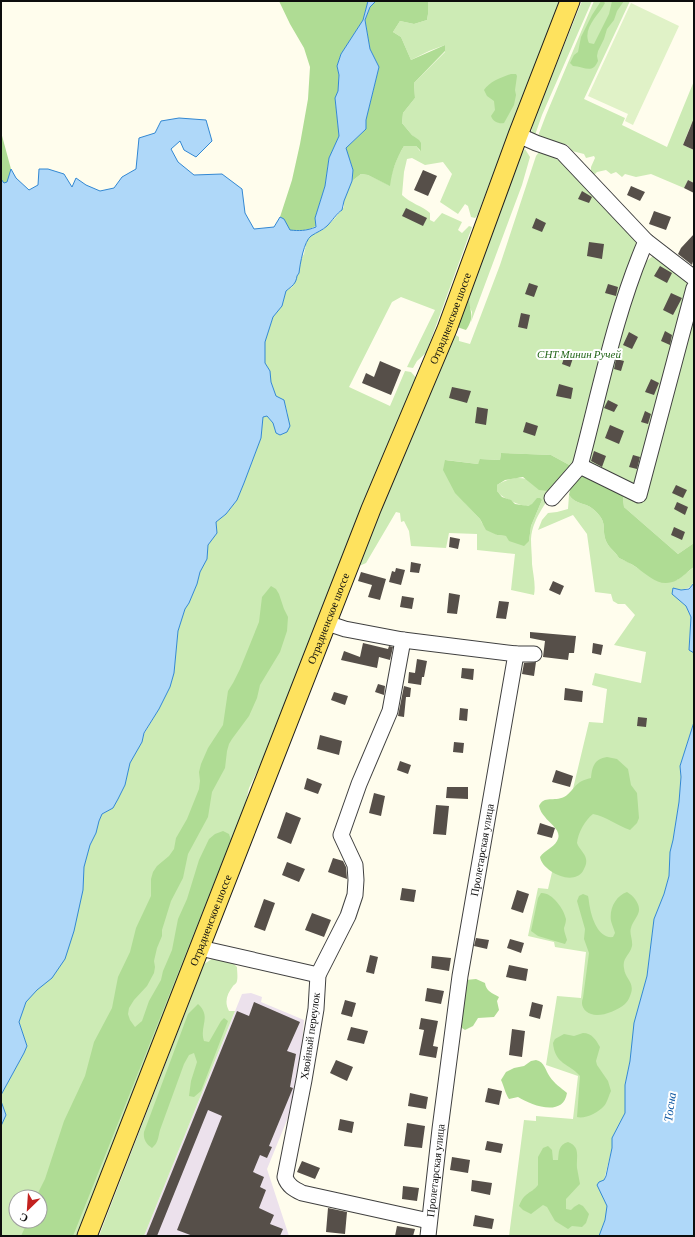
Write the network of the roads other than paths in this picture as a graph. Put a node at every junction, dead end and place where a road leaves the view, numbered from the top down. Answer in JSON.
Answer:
{"nodes":[{"id":1,"x":570,"y":1,"type":"edge"},
{"id":2,"x":518,"y":135,"type":"junction"},
{"id":3,"x":646,"y":241,"type":"junction"},
{"id":4,"x":694,"y":278,"type":"edge"},
{"id":5,"x":694,"y":288,"type":"edge"},
{"id":6,"x":580,"y":466,"type":"junction"},
{"id":7,"x":552,"y":498,"type":"dead end"},
{"id":8,"x":327,"y":623,"type":"junction"},
{"id":9,"x":403,"y":640,"type":"junction"},
{"id":10,"x":516,"y":654,"type":"junction"},
{"id":11,"x":534,"y":654,"type":"dead end"},
{"id":12,"x":200,"y":948,"type":"junction"},
{"id":13,"x":318,"y":975,"type":"junction"},
{"id":14,"x":429,"y":1221,"type":"junction"},
{"id":15,"x":87,"y":1236,"type":"edge"},
{"id":16,"x":428,"y":1236,"type":"edge"}],
"edges":[{"from":1,"to":2,"type":"main road","name":"Отрадненское шоссе"},
{"from":2,"to":3,"type":"street"},
{"from":2,"to":8,"type":"main road","name":"Отрадненское шоссе"},
{"from":3,"to":4,"type":"street"},
{"from":3,"to":6,"type":"street"},
{"from":5,"to":6,"type":"street"},
{"from":6,"to":7,"type":"street"},
{"from":8,"to":9,"type":"street"},
{"from":8,"to":12,"type":"main road","name":"Отрадненское шоссе"},
{"from":9,"to":10,"type":"street"},
{"from":9,"to":13,"type":"street","name":"Хвойный переулок"},
{"from":10,"to":11,"type":"street"},
{"from":10,"to":14,"type":"street","name":"Пролетарская улица"},
{"from":12,"to":13,"type":"street"},
{"from":12,"to":15,"type":"main road","name":"Отрадненское шоссе"},
{"from":13,"to":14,"type":"street","name":"Хвойный переулок"},
{"from":14,"to":16,"type":"street","name":"Пролетарская улица"}]}
